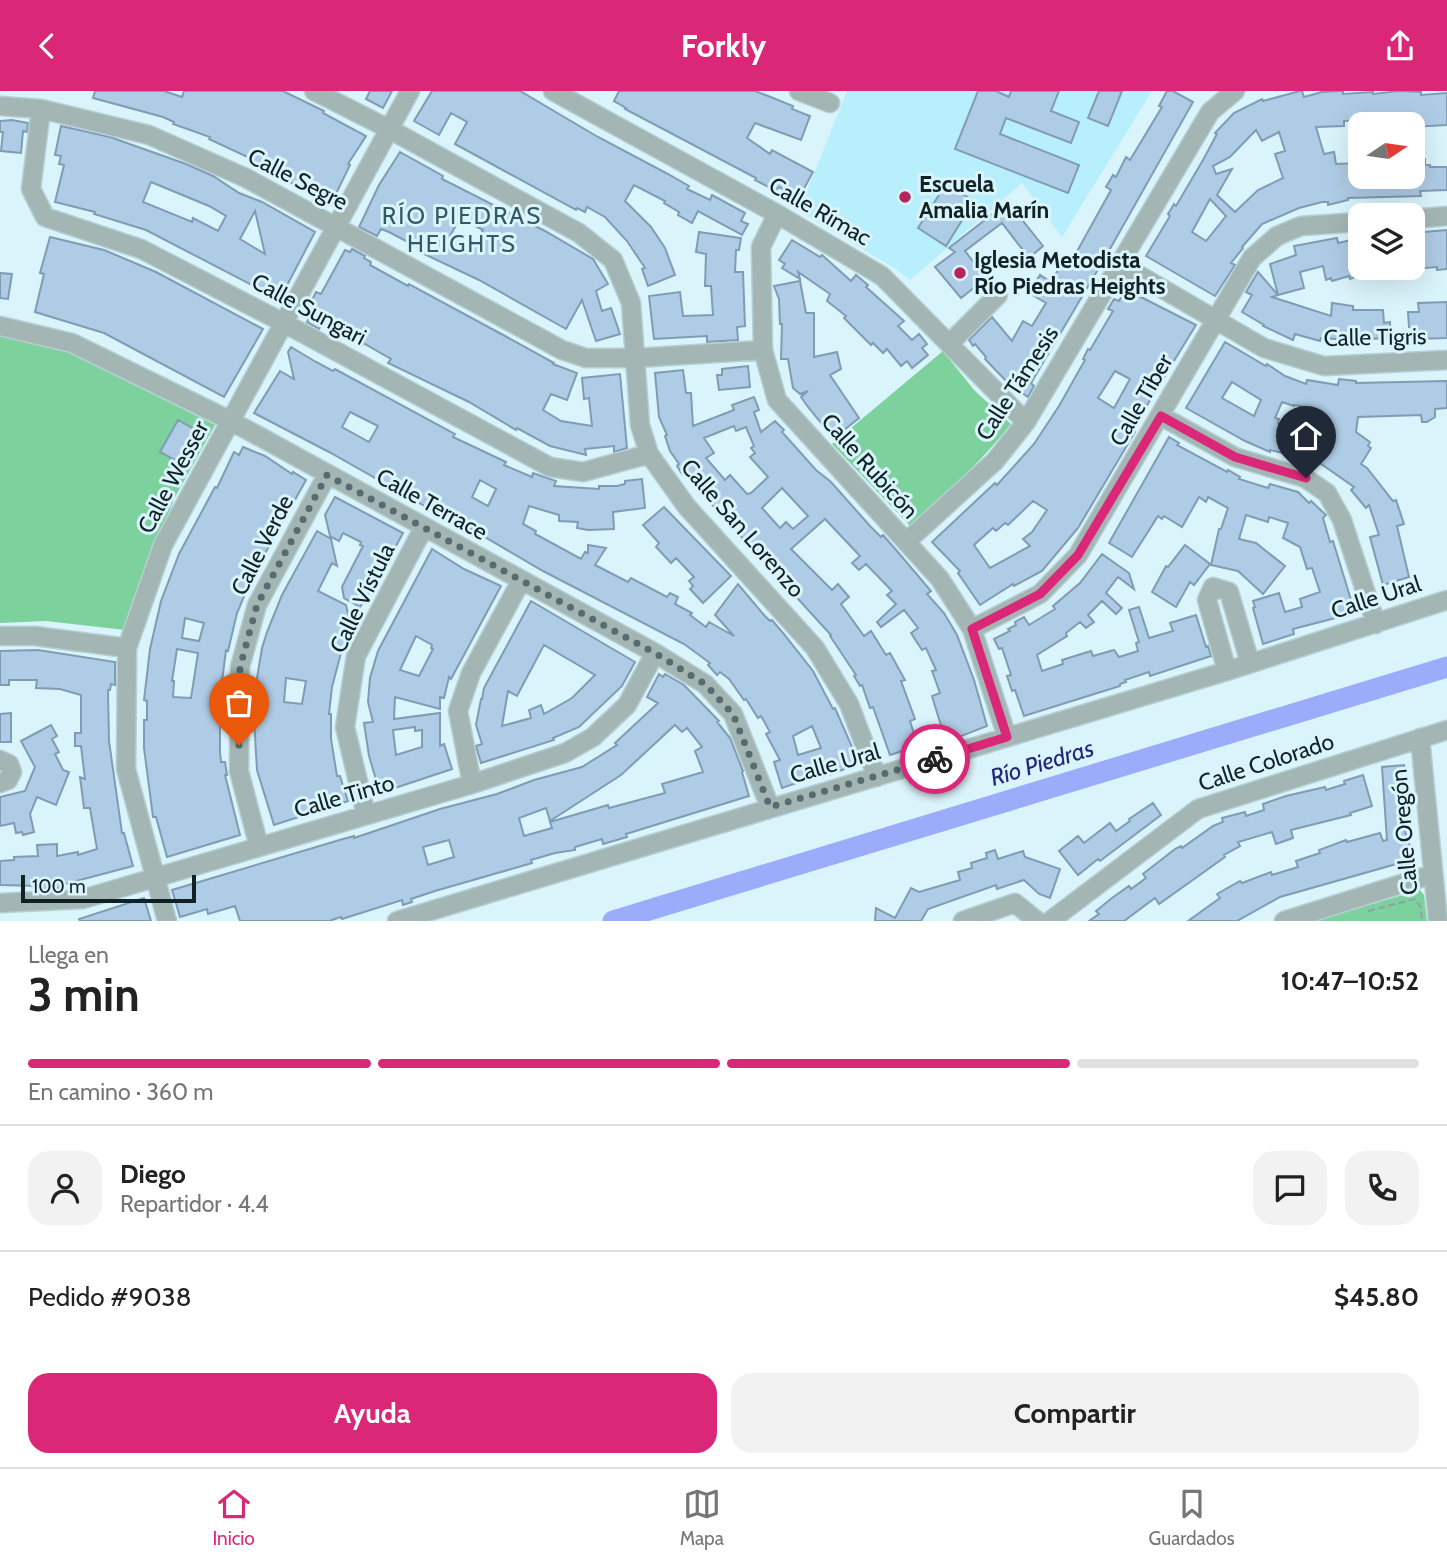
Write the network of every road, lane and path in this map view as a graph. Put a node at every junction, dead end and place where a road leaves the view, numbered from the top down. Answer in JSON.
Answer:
{"nodes":[{"id":1,"x":314,"y":91,"type":"edge"},
{"id":2,"x":410,"y":91,"type":"edge"},
{"id":3,"x":553,"y":91,"type":"edge"},
{"id":4,"x":799,"y":91,"type":"edge"},
{"id":5,"x":1235,"y":91,"type":"edge"},
{"id":6,"x":830,"y":103,"type":"dead end"},
{"id":7,"x":0,"y":106,"type":"edge"},
{"id":8,"x":41,"y":109,"type":"junction"},
{"id":9,"x":389,"y":129,"type":"junction"},
{"id":10,"x":777,"y":214,"type":"junction"},
{"id":11,"x":1447,"y":216,"type":"edge"},
{"id":12,"x":1425,"y":218,"type":"edge"},
{"id":13,"x":1348,"y":223,"type":"edge"},
{"id":14,"x":337,"y":226,"type":"junction"},
{"id":15,"x":1120,"y":264,"type":"junction"},
{"id":16,"x":998,"y":295,"type":"dead end"},
{"id":17,"x":1216,"y":319,"type":"junction"},
{"id":18,"x":285,"y":323,"type":"junction"},
{"id":19,"x":0,"y":326,"type":"edge"},
{"id":20,"x":948,"y":344,"type":"junction"},
{"id":21,"x":763,"y":350,"type":"junction"},
{"id":22,"x":636,"y":358,"type":"junction"},
{"id":23,"x":1447,"y":360,"type":"edge"},
{"id":24,"x":1161,"y":416,"type":"junction"},
{"id":25,"x":231,"y":421,"type":"junction"},
{"id":26,"x":1026,"y":422,"type":"junction"},
{"id":27,"x":649,"y":454,"type":"junction"},
{"id":28,"x":327,"y":475,"type":"junction"},
{"id":29,"x":424,"y":527,"type":"junction"},
{"id":30,"x":906,"y":542,"type":"junction"},
{"id":31,"x":521,"y":580,"type":"junction"},
{"id":32,"x":1447,"y":600,"type":"edge"},
{"id":33,"x":1376,"y":624,"type":"junction"},
{"id":34,"x":972,"y":629,"type":"junction"},
{"id":35,"x":0,"y":636,"type":"edge"},
{"id":36,"x":127,"y":648,"type":"junction"},
{"id":37,"x":655,"y":653,"type":"junction"},
{"id":38,"x":1250,"y":663,"type":"junction"},
{"id":39,"x":1227,"y":671,"type":"junction"},
{"id":40,"x":1447,"y":730,"type":"edge"},
{"id":41,"x":1007,"y":737,"type":"junction"},
{"id":42,"x":1420,"y":738,"type":"junction"},
{"id":43,"x":0,"y":761,"type":"edge"},
{"id":44,"x":877,"y":777,"type":"junction"},
{"id":45,"x":0,"y":783,"type":"edge"},
{"id":46,"x":472,"y":784,"type":"junction"},
{"id":47,"x":770,"y":807,"type":"junction"},
{"id":48,"x":366,"y":815,"type":"junction"},
{"id":49,"x":259,"y":847,"type":"junction"},
{"id":50,"x":1433,"y":874,"type":"junction"},
{"id":51,"x":155,"y":879,"type":"junction"},
{"id":52,"x":0,"y":903,"type":"edge"},
{"id":53,"x":1359,"y":914,"type":"dead end"},
{"id":54,"x":167,"y":921,"type":"edge"},
{"id":55,"x":397,"y":921,"type":"edge"},
{"id":56,"x":963,"y":921,"type":"edge"},
{"id":57,"x":1037,"y":921,"type":"edge"},
{"id":58,"x":1050,"y":921,"type":"edge"},
{"id":59,"x":1284,"y":921,"type":"edge"},
{"id":60,"x":1422,"y":921,"type":"edge"},
{"id":61,"x":1437,"y":921,"type":"edge"}],
"edges":[{"from":1,"to":9,"type":"street","name":"Calle San Lorenzo"},
{"from":2,"to":9,"type":"street","name":"Calle Wesser"},
{"from":3,"to":10,"type":"street","name":"Calle Rímac"},
{"from":4,"to":6,"type":"street"},
{"from":5,"to":15,"type":"street","name":"Calle Támesis"},
{"from":7,"to":8,"type":"street","name":"Calle Segre"},
{"from":8,"to":14,"type":"street","name":"Calle Segre"},
{"from":8,"to":18,"type":"street","name":"Calle Sungari"},
{"from":9,"to":14,"type":"street","name":"Calle Wesser"},
{"from":9,"to":22,"type":"street","name":"Calle San Lorenzo"},
{"from":10,"to":20,"type":"street","name":"Calle Rímac"},
{"from":10,"to":21,"type":"street","name":"Calle Rubicón"},
{"from":11,"to":12,"type":"street"},
{"from":13,"to":17,"type":"street","name":"Calle Tíber"},
{"from":14,"to":18,"type":"street","name":"Calle Wesser"},
{"from":14,"to":22,"type":"street","name":"Calle Segre"},
{"from":15,"to":17,"type":"street","name":"Calle Tigris"},
{"from":15,"to":26,"type":"street","name":"Calle Támesis"},
{"from":16,"to":20,"type":"street"},
{"from":17,"to":23,"type":"street","name":"Calle Tigris"},
{"from":17,"to":24,"type":"street","name":"Calle Tíber"},
{"from":18,"to":25,"type":"street","name":"Calle Wesser"},
{"from":18,"to":27,"type":"street","name":"Calle Sungari"},
{"from":19,"to":25,"type":"street","name":"Calle Terrace"},
{"from":20,"to":26,"type":"street","name":"Calle Rímac"},
{"from":21,"to":22,"type":"street","name":"Calle Segre"},
{"from":21,"to":30,"type":"street","name":"Calle Rubicón"},
{"from":22,"to":27,"type":"street","name":"Calle San Lorenzo"},
{"from":24,"to":33,"type":"street"},
{"from":24,"to":34,"type":"street","name":"Calle Tíber"},
{"from":25,"to":28,"type":"street","name":"Calle Terrace"},
{"from":25,"to":36,"type":"street","name":"Calle Wesser"},
{"from":26,"to":30,"type":"street","name":"Calle Támesis"},
{"from":27,"to":44,"type":"street","name":"Calle San Lorenzo"},
{"from":28,"to":29,"type":"street","name":"Calle Terrace"},
{"from":28,"to":49,"type":"street","name":"Calle Verde"},
{"from":29,"to":31,"type":"street","name":"Calle Terrace"},
{"from":29,"to":48,"type":"street","name":"Calle Vístula"},
{"from":30,"to":34,"type":"street","name":"Calle Rubicón"},
{"from":31,"to":37,"type":"street","name":"Calle Terrace"},
{"from":31,"to":46,"type":"street"},
{"from":32,"to":33,"type":"street","name":"Calle Ural"},
{"from":33,"to":38,"type":"street","name":"Calle Ural"},
{"from":34,"to":41,"type":"street","name":"Calle Rubicón"},
{"from":35,"to":36,"type":"street"},
{"from":36,"to":51,"type":"street","name":"Calle Wesser"},
{"from":37,"to":46,"type":"street","name":"Calle Tinto"},
{"from":37,"to":47,"type":"street","name":"Calle Terrace"},
{"from":38,"to":39,"type":"street","name":"Calle Ural"},
{"from":38,"to":39,"type":"street"},
{"from":39,"to":41,"type":"street","name":"Calle Ural"},
{"from":40,"to":42,"type":"street","name":"Calle Colorado"},
{"from":41,"to":44,"type":"street","name":"Calle Ural"},
{"from":42,"to":50,"type":"street","name":"Calle Oregón"},
{"from":42,"to":58,"type":"street","name":"Calle Colorado"},
{"from":43,"to":45,"type":"street"},
{"from":44,"to":47,"type":"street","name":"Calle Ural"},
{"from":46,"to":48,"type":"street","name":"Calle Tinto"},
{"from":47,"to":55,"type":"street","name":"Calle Ural"},
{"from":48,"to":49,"type":"street","name":"Calle Tinto"},
{"from":49,"to":51,"type":"street","name":"Calle Tinto"},
{"from":50,"to":59,"type":"street"},
{"from":50,"to":61,"type":"street","name":"Calle Oregón"},
{"from":51,"to":52,"type":"street","name":"Calle Tinto"},
{"from":51,"to":54,"type":"street","name":"Calle Wesser"},
{"from":53,"to":60,"type":"path"},
{"from":56,"to":57,"type":"street"}]}
